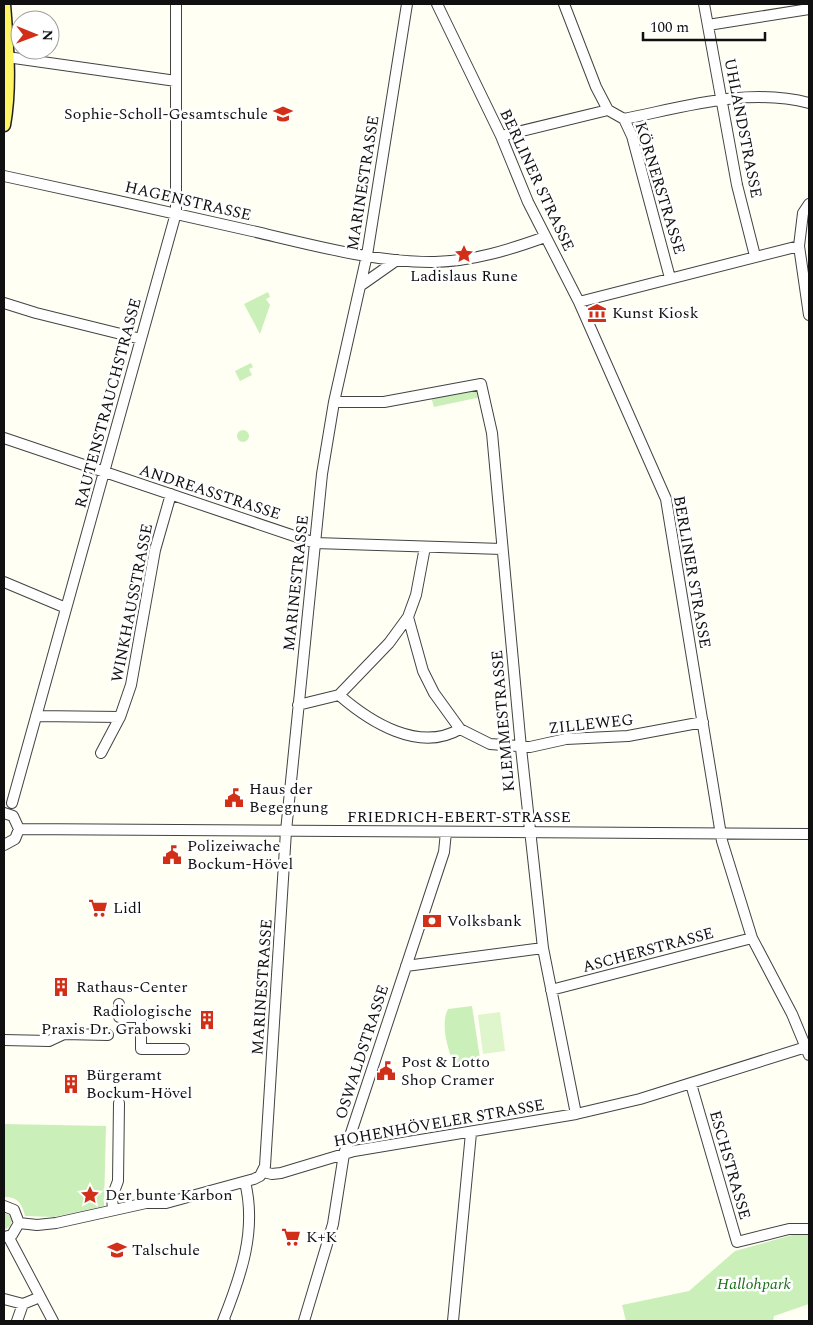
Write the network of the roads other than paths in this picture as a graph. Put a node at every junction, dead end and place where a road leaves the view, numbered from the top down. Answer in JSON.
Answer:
{"nodes":[{"id":1,"x":4,"y":4,"type":"edge"},
{"id":2,"x":176,"y":4,"type":"edge"},
{"id":3,"x":407,"y":4,"type":"edge"},
{"id":4,"x":437,"y":4,"type":"edge"},
{"id":5,"x":564,"y":4,"type":"edge"},
{"id":6,"x":704,"y":4,"type":"edge"},
{"id":7,"x":809,"y":9,"type":"edge"},
{"id":8,"x":708,"y":25,"type":"junction"},
{"id":9,"x":7,"y":57,"type":"junction"},
{"id":10,"x":176,"y":81,"type":"junction"},
{"id":11,"x":722,"y":100,"type":"junction"},
{"id":12,"x":809,"y":103,"type":"edge"},
{"id":13,"x":608,"y":110,"type":"junction"},
{"id":14,"x":624,"y":119,"type":"junction"},
{"id":15,"x":4,"y":125,"type":"edge"},
{"id":16,"x":501,"y":136,"type":"junction"},
{"id":17,"x":4,"y":176,"type":"edge"},
{"id":18,"x":809,"y":204,"type":"edge"},
{"id":19,"x":176,"y":213,"type":"junction"},
{"id":20,"x":545,"y":236,"type":"junction"},
{"id":21,"x":800,"y":246,"type":"junction"},
{"id":22,"x":366,"y":255,"type":"junction"},
{"id":23,"x":755,"y":256,"type":"junction"},
{"id":24,"x":397,"y":260,"type":"junction"},
{"id":25,"x":670,"y":278,"type":"junction"},
{"id":26,"x":360,"y":286,"type":"junction"},
{"id":27,"x":808,"y":291,"type":"edge"},
{"id":28,"x":579,"y":302,"type":"junction"},
{"id":29,"x":4,"y":303,"type":"edge"},
{"id":30,"x":809,"y":315,"type":"edge"},
{"id":31,"x":141,"y":339,"type":"junction"},
{"id":32,"x":334,"y":402,"type":"junction"},
{"id":33,"x":4,"y":438,"type":"edge"},
{"id":34,"x":104,"y":473,"type":"junction"},
{"id":35,"x":171,"y":494,"type":"junction"},
{"id":36,"x":315,"y":543,"type":"junction"},
{"id":37,"x":425,"y":547,"type":"junction"},
{"id":38,"x":502,"y":549,"type":"junction"},
{"id":39,"x":4,"y":582,"type":"edge"},
{"id":40,"x":66,"y":608,"type":"junction"},
{"id":41,"x":408,"y":617,"type":"junction"},
{"id":42,"x":339,"y":695,"type":"junction"},
{"id":43,"x":298,"y":705,"type":"junction"},
{"id":44,"x":36,"y":716,"type":"junction"},
{"id":45,"x":120,"y":717,"type":"junction"},
{"id":46,"x":703,"y":722,"type":"junction"},
{"id":47,"x":460,"y":729,"type":"junction"},
{"id":48,"x":521,"y":748,"type":"junction"},
{"id":49,"x":101,"y":753,"type":"dead end"},
{"id":50,"x":12,"y":803,"type":"dead end"},
{"id":51,"x":4,"y":813,"type":"edge"},
{"id":52,"x":20,"y":828,"type":"junction"},
{"id":53,"x":286,"y":831,"type":"junction"},
{"id":54,"x":446,"y":832,"type":"junction"},
{"id":55,"x":529,"y":832,"type":"junction"},
{"id":56,"x":721,"y":834,"type":"junction"},
{"id":57,"x":809,"y":834,"type":"edge"},
{"id":58,"x":4,"y":844,"type":"edge"},
{"id":59,"x":752,"y":938,"type":"junction"},
{"id":60,"x":543,"y":948,"type":"junction"},
{"id":61,"x":406,"y":966,"type":"junction"},
{"id":62,"x":551,"y":990,"type":"junction"},
{"id":63,"x":120,"y":1004,"type":"dead end"},
{"id":64,"x":108,"y":1035,"type":"dead end"},
{"id":65,"x":4,"y":1040,"type":"edge"},
{"id":66,"x":184,"y":1049,"type":"dead end"},
{"id":67,"x":808,"y":1051,"type":"edge"},
{"id":68,"x":691,"y":1084,"type":"junction"},
{"id":69,"x":119,"y":1103,"type":"dead end"},
{"id":70,"x":576,"y":1114,"type":"junction"},
{"id":71,"x":471,"y":1133,"type":"junction"},
{"id":72,"x":344,"y":1154,"type":"junction"},
{"id":73,"x":264,"y":1172,"type":"junction"},
{"id":74,"x":245,"y":1182,"type":"junction"},
{"id":75,"x":4,"y":1206,"type":"edge"},
{"id":76,"x":113,"y":1210,"type":"junction"},
{"id":77,"x":19,"y":1223,"type":"junction"},
{"id":78,"x":809,"y":1229,"type":"edge"},
{"id":79,"x":6,"y":1237,"type":"edge"},
{"id":80,"x":40,"y":1298,"type":"junction"},
{"id":81,"x":4,"y":1299,"type":"edge"},
{"id":82,"x":23,"y":1304,"type":"junction"},
{"id":83,"x":16,"y":1321,"type":"edge"},
{"id":84,"x":54,"y":1321,"type":"edge"},
{"id":85,"x":223,"y":1321,"type":"edge"},
{"id":86,"x":304,"y":1321,"type":"edge"},
{"id":87,"x":453,"y":1321,"type":"edge"}],
"edges":[{"from":1,"to":9,"type":"main road"},
{"from":2,"to":10,"type":"street","name":"RAUTENSTRAUCHSTRASSE"},
{"from":3,"to":22,"type":"street","name":"MARINESTRASSE"},
{"from":4,"to":16,"type":"street","name":"BERLINER STRASSE"},
{"from":5,"to":13,"type":"street"},
{"from":6,"to":8,"type":"street","name":"UHLANDSTRASSE"},
{"from":7,"to":8,"type":"street"},
{"from":8,"to":11,"type":"street","name":"UHLANDSTRASSE"},
{"from":9,"to":10,"type":"street"},
{"from":9,"to":15,"type":"main road"},
{"from":10,"to":19,"type":"street","name":"RAUTENSTRAUCHSTRASSE"},
{"from":11,"to":12,"type":"street"},
{"from":11,"to":14,"type":"street"},
{"from":11,"to":23,"type":"street","name":"UHLANDSTRASSE"},
{"from":13,"to":14,"type":"street","name":"KÖRNERSTRASSE"},
{"from":13,"to":16,"type":"street"},
{"from":14,"to":25,"type":"street","name":"KÖRNERSTRASSE"},
{"from":16,"to":20,"type":"street","name":"BERLINER STRASSE"},
{"from":17,"to":19,"type":"street","name":"HAGENSTRASSE"},
{"from":18,"to":21,"type":"street"},
{"from":19,"to":22,"type":"street","name":"HAGENSTRASSE"},
{"from":19,"to":31,"type":"street","name":"RAUTENSTRAUCHSTRASSE"},
{"from":20,"to":24,"type":"street","name":"HAGENSTRASSE"},
{"from":20,"to":28,"type":"street","name":"BERLINER STRASSE"},
{"from":21,"to":23,"type":"street"},
{"from":21,"to":27,"type":"street"},
{"from":22,"to":24,"type":"street","name":"HAGENSTRASSE"},
{"from":22,"to":26,"type":"street","name":"MARINESTRASSE"},
{"from":23,"to":25,"type":"street"},
{"from":24,"to":26,"type":"street"},
{"from":25,"to":28,"type":"street"},
{"from":26,"to":32,"type":"street","name":"MARINESTRASSE"},
{"from":27,"to":30,"type":"street"},
{"from":28,"to":46,"type":"street","name":"BERLINER STRASSE"},
{"from":29,"to":31,"type":"street"},
{"from":31,"to":34,"type":"street","name":"RAUTENSTRAUCHSTRASSE"},
{"from":32,"to":36,"type":"street","name":"MARINESTRASSE"},
{"from":32,"to":38,"type":"street","name":"KLEMMESTRASSE"},
{"from":33,"to":34,"type":"street","name":"ANDREASSTRASSE"},
{"from":34,"to":35,"type":"street","name":"ANDREASSTRASSE"},
{"from":34,"to":40,"type":"street","name":"RAUTENSTRAUCHSTRASSE"},
{"from":35,"to":36,"type":"street","name":"ANDREASSTRASSE"},
{"from":35,"to":45,"type":"street","name":"WINKHAUSSTRASSE"},
{"from":36,"to":37,"type":"street","name":"ANDREASSTRASSE"},
{"from":36,"to":43,"type":"street","name":"MARINESTRASSE"},
{"from":37,"to":38,"type":"street","name":"ANDREASSTRASSE"},
{"from":37,"to":41,"type":"street"},
{"from":38,"to":48,"type":"street","name":"KLEMMESTRASSE"},
{"from":39,"to":40,"type":"street"},
{"from":40,"to":44,"type":"street","name":"RAUTENSTRAUCHSTRASSE"},
{"from":41,"to":42,"type":"street"},
{"from":41,"to":47,"type":"street","name":"ZILLEWEG"},
{"from":42,"to":43,"type":"street"},
{"from":42,"to":47,"type":"street"},
{"from":43,"to":53,"type":"street","name":"MARINESTRASSE"},
{"from":44,"to":45,"type":"street"},
{"from":44,"to":50,"type":"street","name":"RAUTENSTRAUCHSTRASSE"},
{"from":45,"to":49,"type":"street","name":"WINKHAUSSTRASSE"},
{"from":46,"to":48,"type":"street","name":"ZILLEWEG"},
{"from":46,"to":56,"type":"street","name":"BERLINER STRASSE"},
{"from":47,"to":48,"type":"street","name":"ZILLEWEG"},
{"from":48,"to":55,"type":"street","name":"KLEMMESTRASSE"},
{"from":51,"to":52,"type":"street"},
{"from":52,"to":53,"type":"street","name":"FRIEDRICH-EBERT-STRASSE"},
{"from":52,"to":58,"type":"street"},
{"from":53,"to":54,"type":"street","name":"FRIEDRICH-EBERT-STRASSE"},
{"from":53,"to":73,"type":"street","name":"MARINESTRASSE"},
{"from":54,"to":55,"type":"street","name":"FRIEDRICH-EBERT-STRASSE"},
{"from":54,"to":61,"type":"street","name":"OSWALDSTRASSE"},
{"from":55,"to":56,"type":"street","name":"FRIEDRICH-EBERT-STRASSE"},
{"from":55,"to":60,"type":"street","name":"KLEMMESTRASSE"},
{"from":56,"to":57,"type":"street","name":"FRIEDRICH-EBERT-STRASSE"},
{"from":56,"to":59,"type":"street","name":"BERLINER STRASSE"},
{"from":59,"to":62,"type":"street","name":"ASCHERSTRASSE"},
{"from":59,"to":67,"type":"street","name":"BERLINER STRASSE"},
{"from":60,"to":61,"type":"street"},
{"from":60,"to":62,"type":"street","name":"KLEMMESTRASSE"},
{"from":61,"to":72,"type":"street","name":"OSWALDSTRASSE"},
{"from":62,"to":70,"type":"street","name":"KLEMMESTRASSE"},
{"from":63,"to":66,"type":"street"},
{"from":64,"to":65,"type":"street"},
{"from":67,"to":68,"type":"street","name":"HOHENHÖVELER STRASSE"},
{"from":68,"to":70,"type":"street","name":"HOHENHÖVELER STRASSE"},
{"from":68,"to":78,"type":"street","name":"ESCHSTRASSE"},
{"from":69,"to":76,"type":"street"},
{"from":70,"to":71,"type":"street","name":"HOHENHÖVELER STRASSE"},
{"from":71,"to":72,"type":"street","name":"HOHENHÖVELER STRASSE"},
{"from":71,"to":87,"type":"street"},
{"from":72,"to":73,"type":"street","name":"HOHENHÖVELER STRASSE"},
{"from":72,"to":86,"type":"street","name":"OSWALDSTRASSE"},
{"from":73,"to":74,"type":"street","name":"HOHENHÖVELER STRASSE"},
{"from":74,"to":76,"type":"street","name":"HOHENHÖVELER STRASSE"},
{"from":74,"to":85,"type":"street"},
{"from":75,"to":77,"type":"street"},
{"from":76,"to":77,"type":"street","name":"HOHENHÖVELER STRASSE"},
{"from":77,"to":79,"type":"street"},
{"from":79,"to":80,"type":"street"},
{"from":80,"to":82,"type":"street"},
{"from":80,"to":84,"type":"street"},
{"from":81,"to":82,"type":"street"},
{"from":82,"to":83,"type":"street"}]}
